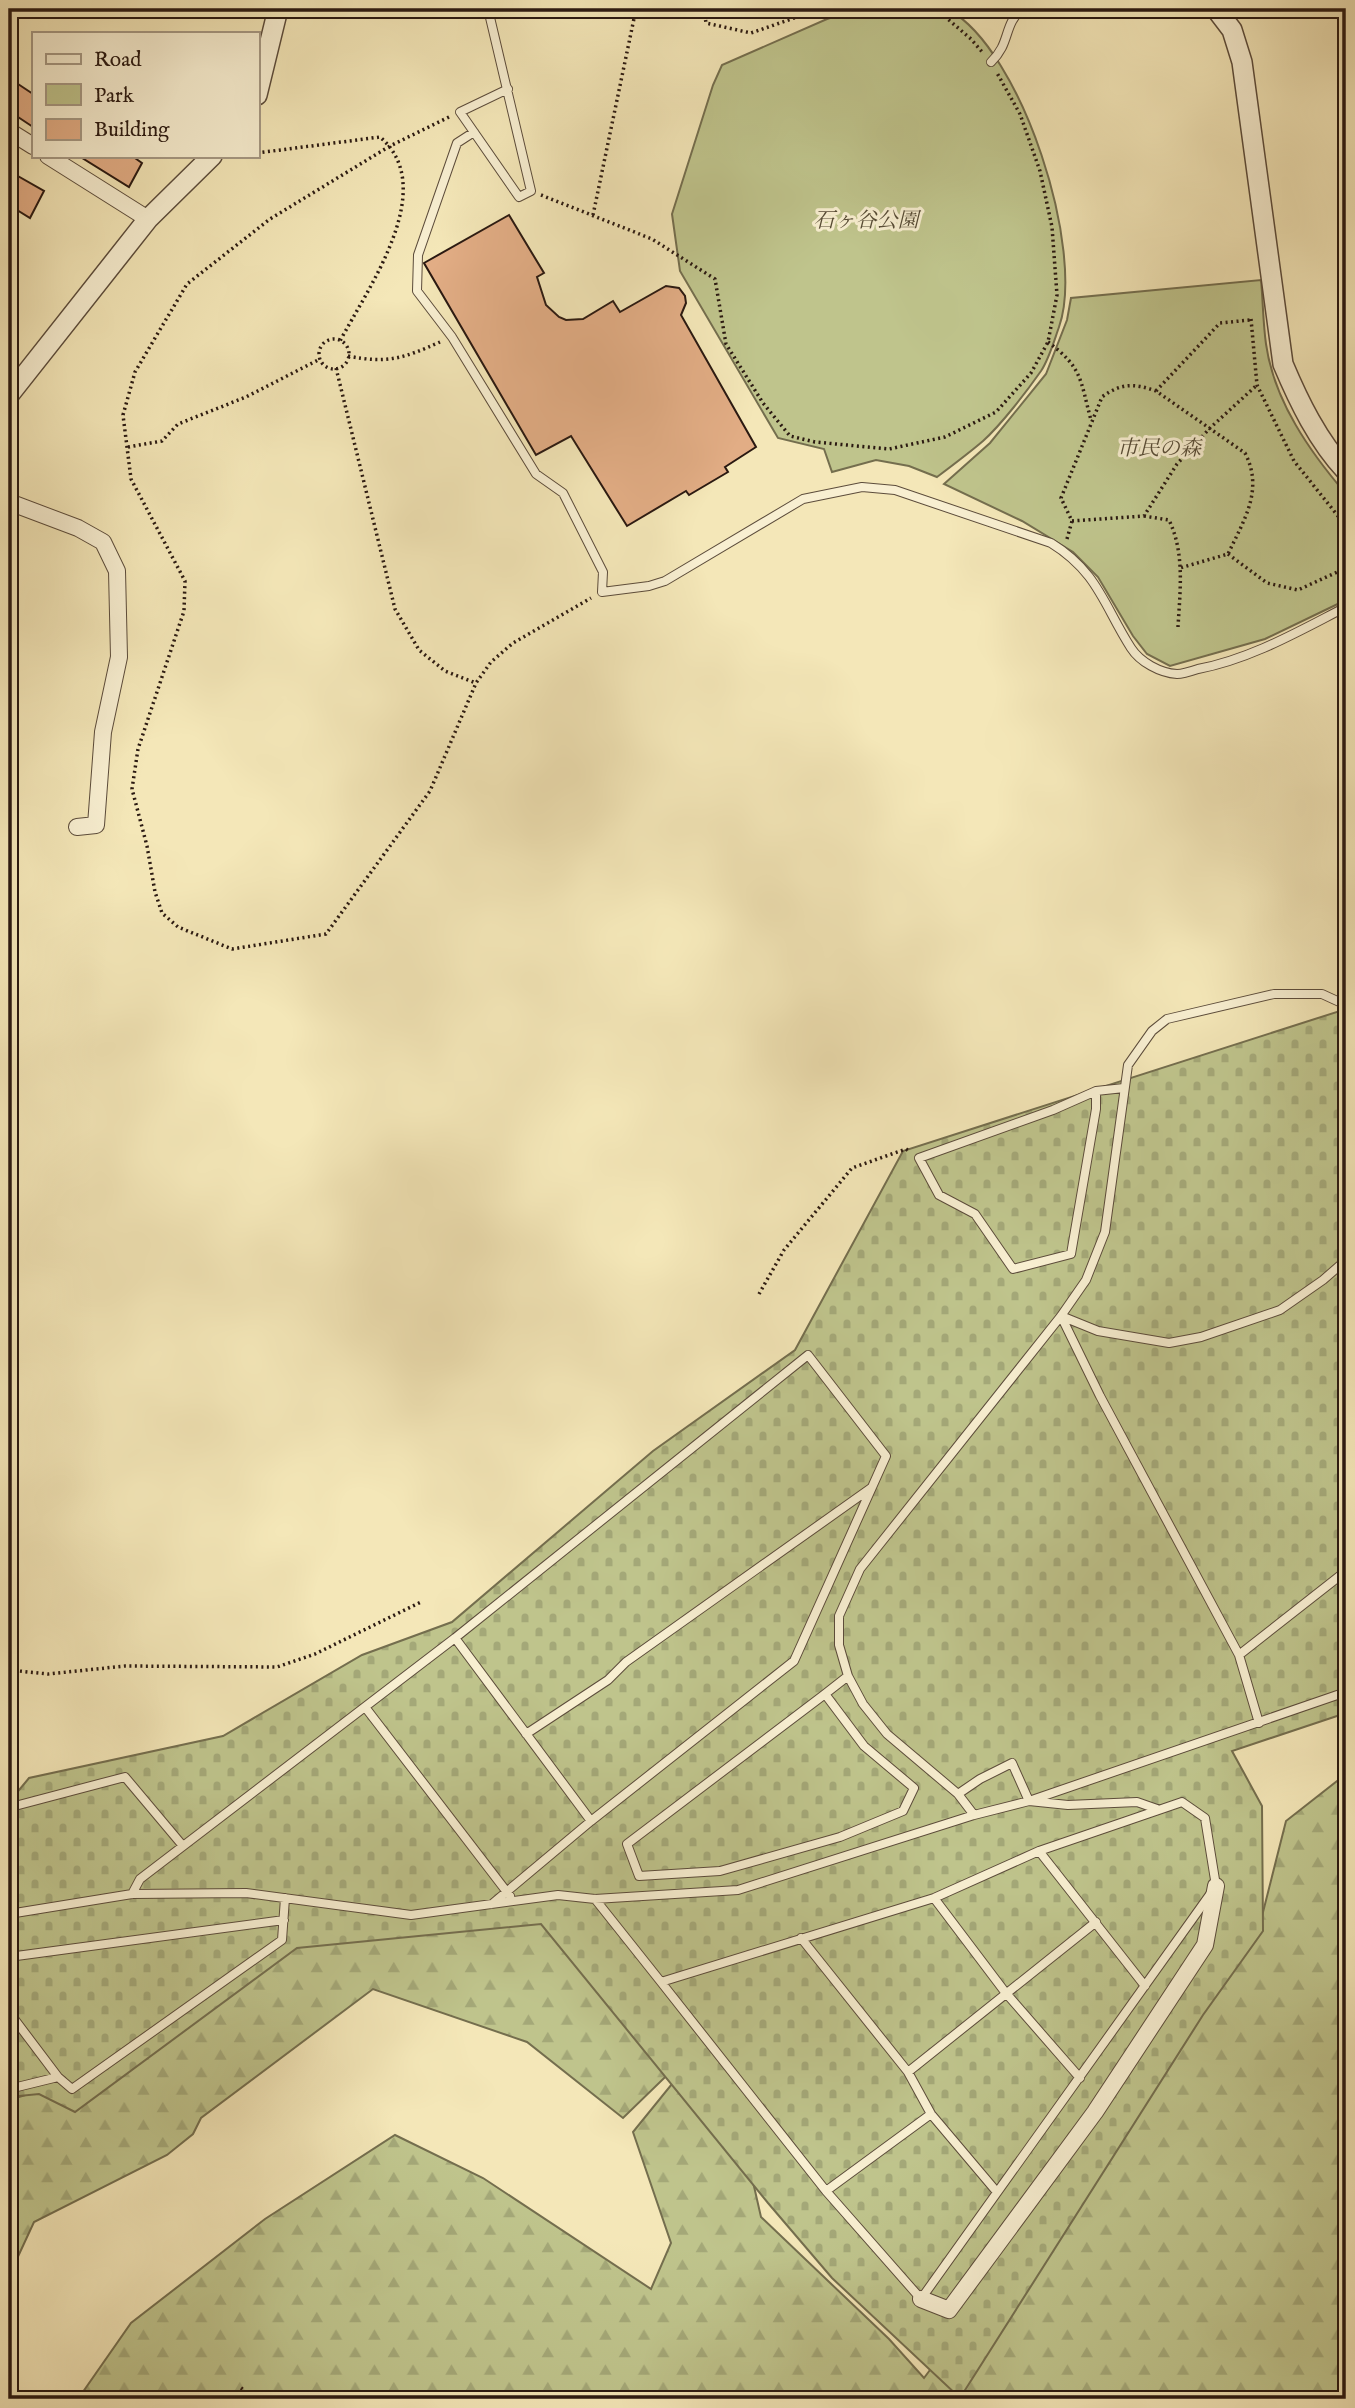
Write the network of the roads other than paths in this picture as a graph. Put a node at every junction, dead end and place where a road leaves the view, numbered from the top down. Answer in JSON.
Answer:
{"nodes":[{"id":1,"x":278,"y":9,"type":"edge"},
{"id":2,"x":488,"y":9,"type":"edge"},
{"id":3,"x":1022,"y":9,"type":"edge"},
{"id":4,"x":1216,"y":9,"type":"edge"},
{"id":5,"x":991,"y":62,"type":"road end"},
{"id":6,"x":259,"y":87,"type":"edge"},
{"id":7,"x":508,"y":89,"type":"junction"},
{"id":8,"x":9,"y":131,"type":"edge"},
{"id":9,"x":474,"y":132,"type":"junction"},
{"id":10,"x":32,"y":145,"type":"edge"},
{"id":11,"x":51,"y":158,"type":"edge"},
{"id":12,"x":210,"y":158,"type":"edge"},
{"id":13,"x":148,"y":219,"type":"junction"},
{"id":14,"x":9,"y":396,"type":"edge"},
{"id":15,"x":1346,"y":471,"type":"edge"},
{"id":16,"x":9,"y":502,"type":"edge"},
{"id":17,"x":1346,"y":607,"type":"edge"},
{"id":18,"x":77,"y":827,"type":"dead end"},
{"id":19,"x":1346,"y":1005,"type":"edge"},
{"id":20,"x":1124,"y":1088,"type":"junction"},
{"id":21,"x":1097,"y":1091,"type":"junction"},
{"id":22,"x":1346,"y":1260,"type":"edge"},
{"id":23,"x":1061,"y":1317,"type":"junction"},
{"id":24,"x":872,"y":1487,"type":"junction"},
{"id":25,"x":1346,"y":1571,"type":"edge"},
{"id":26,"x":455,"y":1638,"type":"junction"},
{"id":27,"x":1239,"y":1655,"type":"junction"},
{"id":28,"x":848,"y":1676,"type":"junction"},
{"id":29,"x":1346,"y":1692,"type":"edge"},
{"id":30,"x":825,"y":1694,"type":"junction"},
{"id":31,"x":365,"y":1707,"type":"junction"},
{"id":32,"x":1259,"y":1723,"type":"junction"},
{"id":33,"x":526,"y":1734,"type":"junction"},
{"id":34,"x":958,"y":1794,"type":"junction"},
{"id":35,"x":1029,"y":1801,"type":"junction"},
{"id":36,"x":1157,"y":1809,"type":"junction"},
{"id":37,"x":9,"y":1814,"type":"edge"},
{"id":38,"x":974,"y":1815,"type":"junction"},
{"id":39,"x":591,"y":1821,"type":"junction"},
{"id":40,"x":183,"y":1846,"type":"junction"},
{"id":41,"x":1039,"y":1851,"type":"junction"},
{"id":42,"x":1216,"y":1886,"type":"junction"},
{"id":43,"x":507,"y":1892,"type":"junction"},
{"id":44,"x":132,"y":1894,"type":"junction"},
{"id":45,"x":285,"y":1898,"type":"junction"},
{"id":46,"x":934,"y":1898,"type":"junction"},
{"id":47,"x":595,"y":1899,"type":"junction"},
{"id":48,"x":514,"y":1901,"type":"junction"},
{"id":49,"x":492,"y":1904,"type":"junction"},
{"id":50,"x":9,"y":1914,"type":"edge"},
{"id":51,"x":284,"y":1920,"type":"junction"},
{"id":52,"x":1096,"y":1922,"type":"junction"},
{"id":53,"x":802,"y":1938,"type":"junction"},
{"id":54,"x":9,"y":1957,"type":"edge"},
{"id":55,"x":661,"y":1982,"type":"junction"},
{"id":56,"x":1145,"y":1986,"type":"junction"},
{"id":57,"x":1005,"y":1992,"type":"junction"},
{"id":58,"x":9,"y":2012,"type":"edge"},
{"id":59,"x":908,"y":2072,"type":"junction"},
{"id":60,"x":58,"y":2077,"type":"junction"},
{"id":61,"x":1080,"y":2078,"type":"junction"},
{"id":62,"x":9,"y":2089,"type":"edge"},
{"id":63,"x":931,"y":2114,"type":"junction"},
{"id":64,"x":996,"y":2191,"type":"junction"},
{"id":65,"x":826,"y":2192,"type":"junction"},
{"id":66,"x":921,"y":2299,"type":"junction"}],
"edges":[{"from":1,"to":6,"type":"street"},
{"from":2,"to":7,"type":"lane"},
{"from":3,"to":5,"type":"lane"},
{"from":4,"to":15,"type":"street"},
{"from":7,"to":9,"type":"lane"},
{"from":7,"to":9,"type":"lane"},
{"from":8,"to":10,"type":"street"},
{"from":9,"to":17,"type":"lane"},
{"from":11,"to":13,"type":"street"},
{"from":12,"to":13,"type":"street"},
{"from":13,"to":14,"type":"street"},
{"from":16,"to":18,"type":"street"},
{"from":19,"to":20,"type":"lane"},
{"from":20,"to":21,"type":"lane"},
{"from":20,"to":23,"type":"lane"},
{"from":21,"to":21,"type":"lane"},
{"from":22,"to":23,"type":"lane"},
{"from":23,"to":27,"type":"lane"},
{"from":23,"to":28,"type":"lane"},
{"from":24,"to":26,"type":"lane"},
{"from":24,"to":33,"type":"lane"},
{"from":24,"to":39,"type":"lane"},
{"from":25,"to":27,"type":"lane"},
{"from":26,"to":31,"type":"lane"},
{"from":26,"to":33,"type":"lane"},
{"from":27,"to":32,"type":"lane"},
{"from":28,"to":30,"type":"lane"},
{"from":28,"to":34,"type":"lane"},
{"from":29,"to":32,"type":"lane"},
{"from":30,"to":30,"type":"lane"},
{"from":31,"to":40,"type":"lane"},
{"from":31,"to":43,"type":"lane"},
{"from":32,"to":35,"type":"lane"},
{"from":33,"to":39,"type":"lane"},
{"from":34,"to":35,"type":"lane"},
{"from":34,"to":38,"type":"lane"},
{"from":35,"to":36,"type":"lane"},
{"from":35,"to":38,"type":"lane"},
{"from":36,"to":41,"type":"lane"},
{"from":36,"to":42,"type":"lane"},
{"from":37,"to":40,"type":"lane"},
{"from":38,"to":47,"type":"lane"},
{"from":39,"to":43,"type":"lane"},
{"from":40,"to":44,"type":"lane"},
{"from":41,"to":46,"type":"lane"},
{"from":41,"to":52,"type":"lane"},
{"from":42,"to":56,"type":"lane"},
{"from":42,"to":66,"type":"street"},
{"from":43,"to":48,"type":"lane"},
{"from":43,"to":49,"type":"lane"},
{"from":44,"to":45,"type":"lane"},
{"from":44,"to":50,"type":"lane"},
{"from":45,"to":49,"type":"lane"},
{"from":45,"to":51,"type":"lane"},
{"from":46,"to":53,"type":"lane"},
{"from":46,"to":57,"type":"lane"},
{"from":47,"to":48,"type":"lane"},
{"from":47,"to":55,"type":"lane"},
{"from":48,"to":49,"type":"lane"},
{"from":51,"to":54,"type":"lane"},
{"from":51,"to":60,"type":"lane"},
{"from":52,"to":56,"type":"lane"},
{"from":52,"to":57,"type":"lane"},
{"from":53,"to":55,"type":"lane"},
{"from":53,"to":59,"type":"lane"},
{"from":55,"to":65,"type":"lane"},
{"from":56,"to":61,"type":"lane"},
{"from":57,"to":59,"type":"lane"},
{"from":57,"to":61,"type":"lane"},
{"from":58,"to":60,"type":"lane"},
{"from":59,"to":63,"type":"lane"},
{"from":60,"to":62,"type":"lane"},
{"from":61,"to":64,"type":"lane"},
{"from":63,"to":64,"type":"lane"},
{"from":63,"to":65,"type":"lane"},
{"from":64,"to":66,"type":"lane"},
{"from":65,"to":66,"type":"lane"}]}
